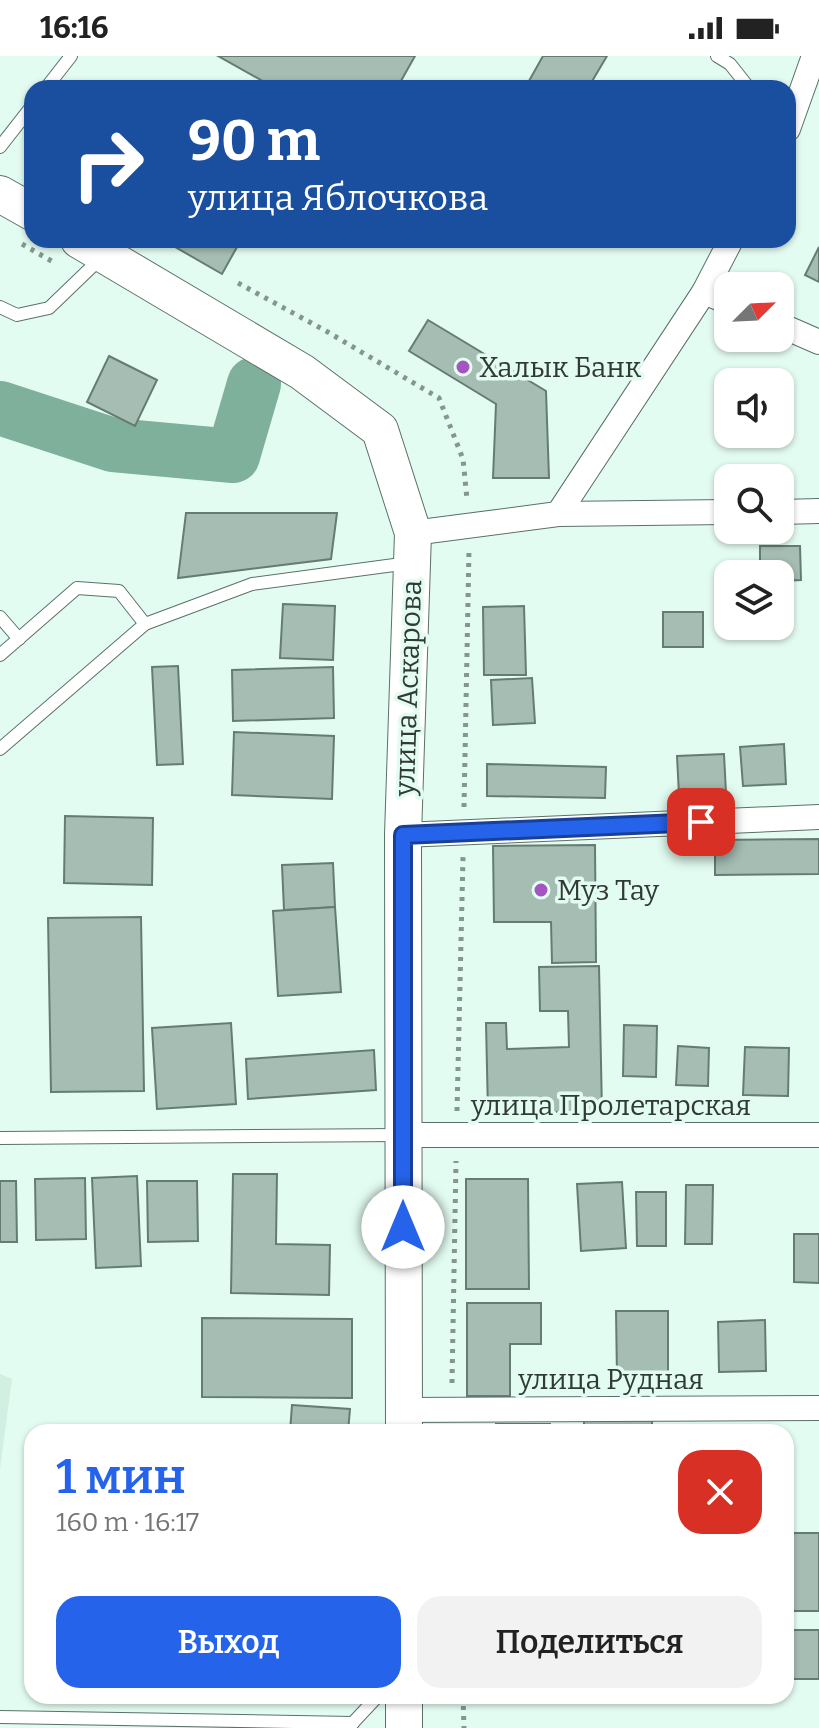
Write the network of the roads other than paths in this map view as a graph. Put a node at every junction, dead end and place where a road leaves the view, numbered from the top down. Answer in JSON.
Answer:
{"nodes":[{"id":1,"x":71,"y":56,"type":"edge"},
{"id":2,"x":717,"y":56,"type":"edge"},
{"id":3,"x":815,"y":59,"type":"edge"},
{"id":4,"x":733,"y":60,"type":"edge"},
{"id":5,"x":52,"y":80,"type":"edge"},
{"id":6,"x":744,"y":80,"type":"edge"},
{"id":7,"x":796,"y":108,"type":"edge"},
{"id":8,"x":24,"y":116,"type":"edge"},
{"id":9,"x":0,"y":147,"type":"edge"},
{"id":10,"x":0,"y":194,"type":"edge"},
{"id":11,"x":23,"y":226,"type":"edge"},
{"id":12,"x":727,"y":248,"type":"edge"},
{"id":13,"x":88,"y":258,"type":"edge"},
{"id":14,"x":704,"y":292,"type":"junction"},
{"id":15,"x":714,"y":296,"type":"edge"},
{"id":16,"x":0,"y":307,"type":"edge"},
{"id":17,"x":794,"y":331,"type":"edge"},
{"id":18,"x":819,"y":342,"type":"edge"},
{"id":19,"x":819,"y":511,"type":"edge"},
{"id":20,"x":714,"y":512,"type":"edge"},
{"id":21,"x":794,"y":512,"type":"edge"},
{"id":22,"x":558,"y":514,"type":"junction"},
{"id":23,"x":412,"y":548,"type":"junction"},
{"id":24,"x":0,"y":617,"type":"edge"},
{"id":25,"x":145,"y":624,"type":"junction"},
{"id":26,"x":19,"y":639,"type":"junction"},
{"id":27,"x":0,"y":655,"type":"edge"},
{"id":28,"x":0,"y":749,"type":"edge"},
{"id":29,"x":819,"y":817,"type":"edge"},
{"id":30,"x":403,"y":835,"type":"junction"},
{"id":31,"x":402,"y":1135,"type":"junction"},
{"id":32,"x":819,"y":1135,"type":"edge"},
{"id":33,"x":0,"y":1138,"type":"edge"},
{"id":34,"x":819,"y":1408,"type":"edge"},
{"id":35,"x":404,"y":1421,"type":"edge"},
{"id":36,"x":371,"y":1704,"type":"edge"},
{"id":37,"x":404,"y":1704,"type":"edge"},
{"id":38,"x":0,"y":1717,"type":"edge"},
{"id":39,"x":102,"y":1724,"type":"edge"},
{"id":40,"x":174,"y":1724,"type":"edge"},
{"id":41,"x":351,"y":1725,"type":"edge"},
{"id":42,"x":404,"y":1728,"type":"edge"}],
"edges":[{"from":1,"to":5,"type":"lane"},
{"from":2,"to":4,"type":"lane"},
{"from":3,"to":7,"type":"street"},
{"from":4,"to":6,"type":"lane"},
{"from":8,"to":9,"type":"lane"},
{"from":10,"to":11,"type":"main road"},
{"from":12,"to":14,"type":"street"},
{"from":13,"to":16,"type":"lane"},
{"from":13,"to":23,"type":"main road","name":"улица Аскарова"},
{"from":14,"to":15,"type":"street"},
{"from":14,"to":22,"type":"street"},
{"from":17,"to":18,"type":"street"},
{"from":19,"to":21,"type":"street"},
{"from":20,"to":22,"type":"street"},
{"from":22,"to":23,"type":"street"},
{"from":23,"to":25,"type":"lane"},
{"from":23,"to":30,"type":"main road","name":"улица Аскарова"},
{"from":24,"to":26,"type":"lane"},
{"from":25,"to":26,"type":"lane"},
{"from":25,"to":28,"type":"lane"},
{"from":26,"to":27,"type":"lane"},
{"from":29,"to":30,"type":"street"},
{"from":30,"to":31,"type":"main road","name":"улица Аскарова"},
{"from":31,"to":32,"type":"street","name":"улица Пролетарская"},
{"from":31,"to":33,"type":"lane"},
{"from":31,"to":35,"type":"main road","name":"улица Аскарова"},
{"from":34,"to":35,"type":"street","name":"улица Рудная"},
{"from":36,"to":41,"type":"lane"},
{"from":37,"to":42,"type":"main road"},
{"from":38,"to":39,"type":"lane"},
{"from":39,"to":40,"type":"lane"},
{"from":40,"to":41,"type":"lane"}]}
